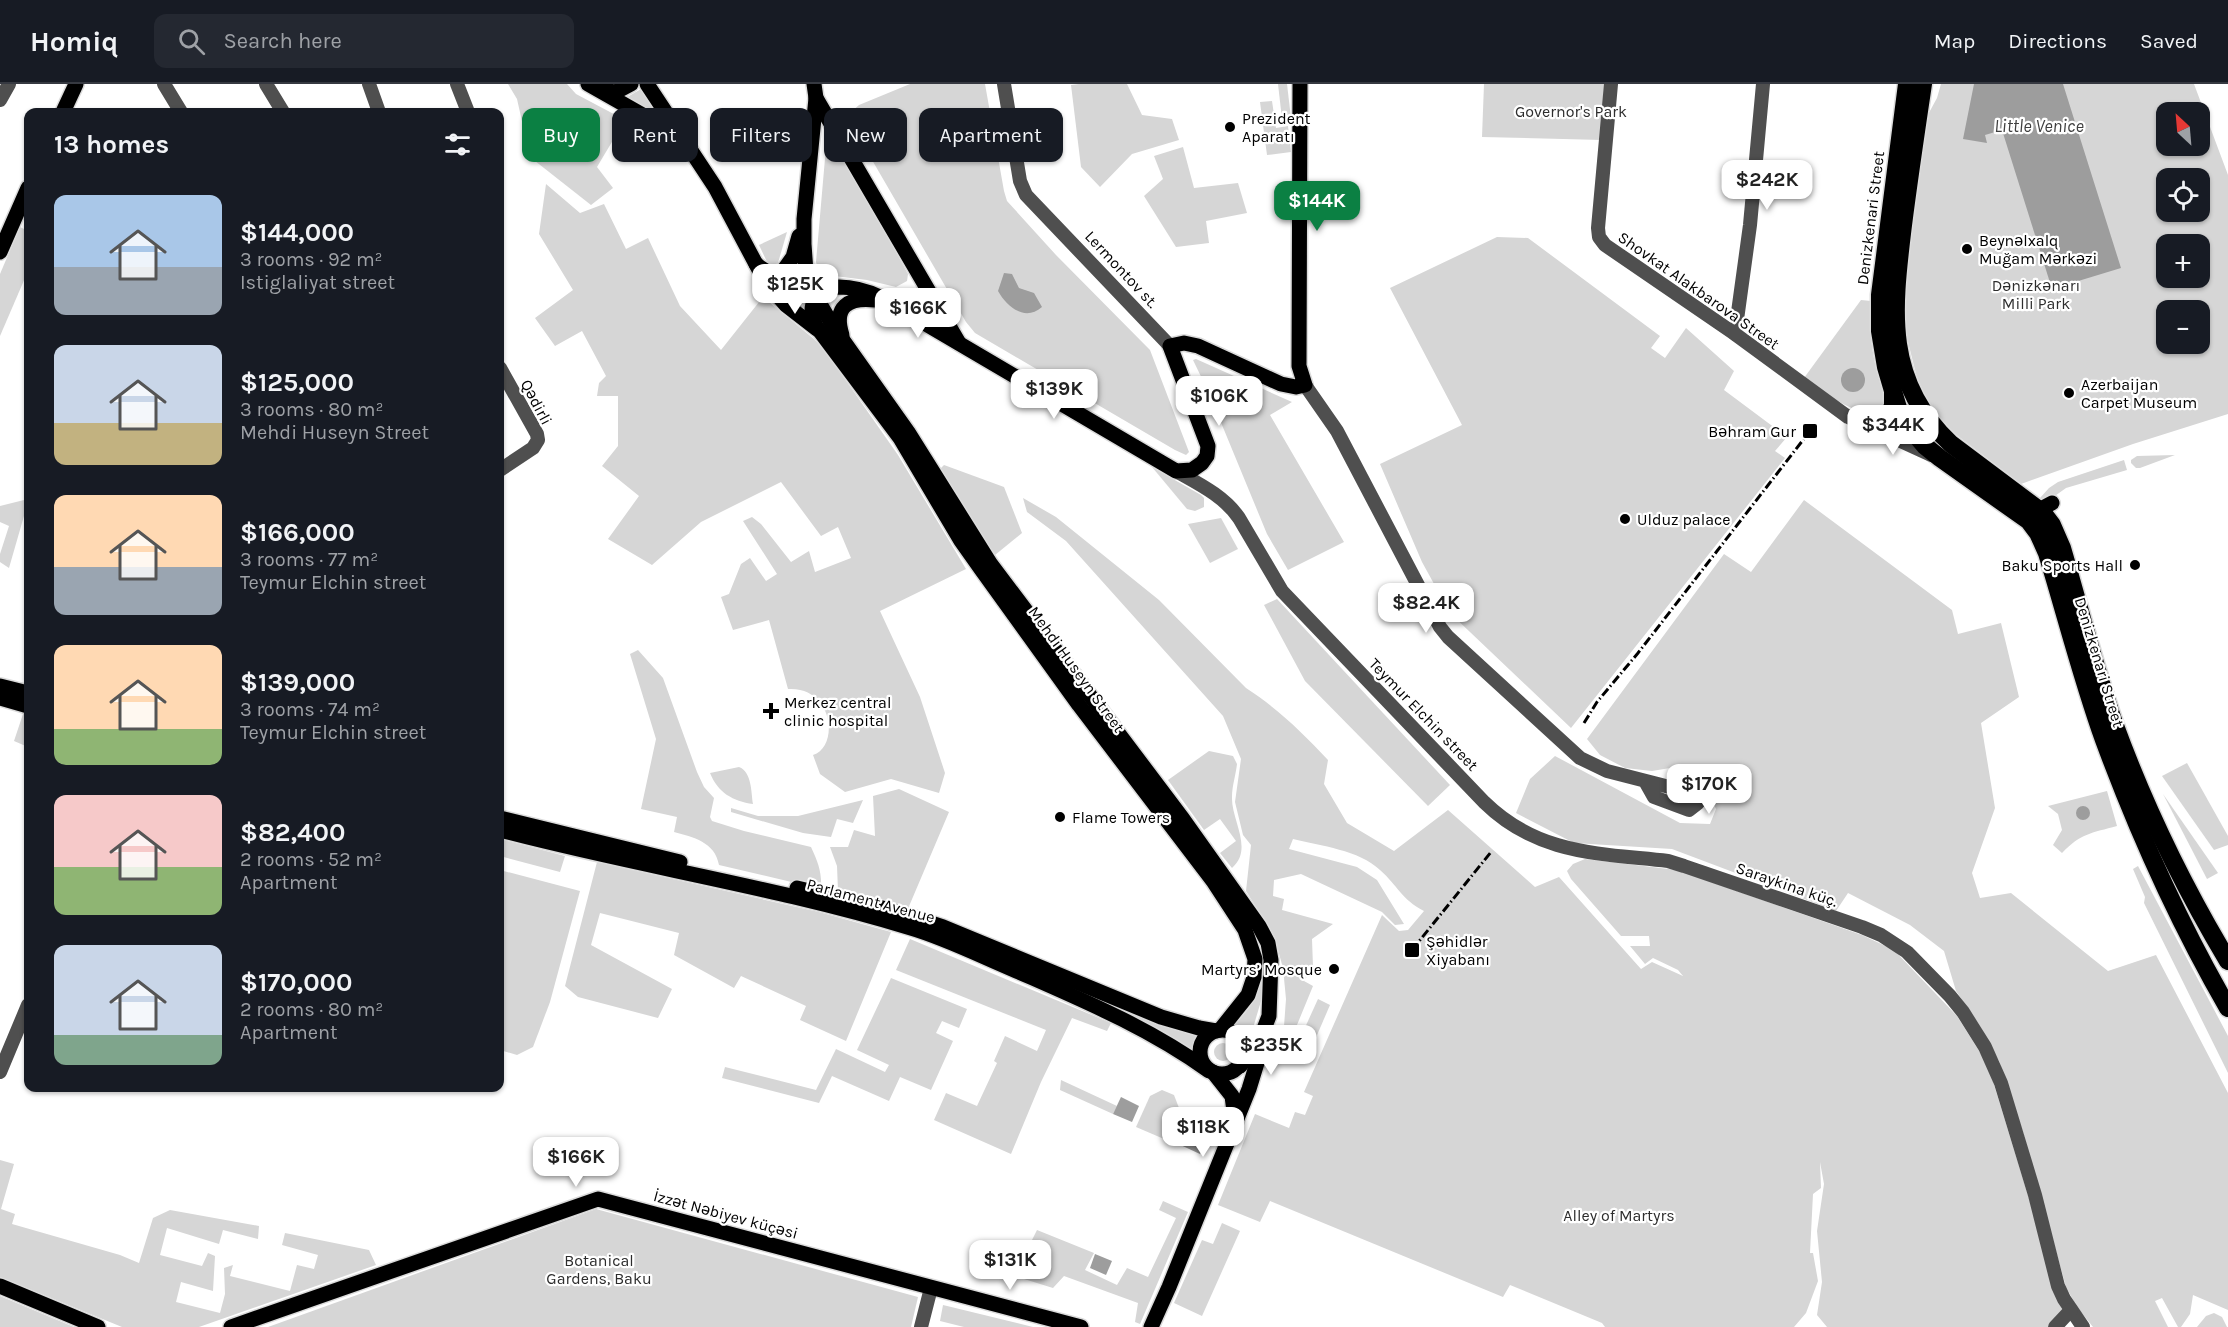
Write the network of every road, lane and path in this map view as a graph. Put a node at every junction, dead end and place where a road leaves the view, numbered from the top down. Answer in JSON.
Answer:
{"nodes":[{"id":1,"x":9,"y":84,"type":"edge"},
{"id":2,"x":76,"y":84,"type":"edge"},
{"id":3,"x":164,"y":84,"type":"edge"},
{"id":4,"x":266,"y":84,"type":"edge"},
{"id":5,"x":369,"y":84,"type":"edge"},
{"id":6,"x":457,"y":84,"type":"edge"},
{"id":7,"x":631,"y":84,"type":"edge"},
{"id":8,"x":646,"y":84,"type":"edge"},
{"id":9,"x":1004,"y":84,"type":"edge"},
{"id":10,"x":1300,"y":84,"type":"edge"},
{"id":11,"x":1611,"y":84,"type":"edge"},
{"id":12,"x":1763,"y":84,"type":"edge"},
{"id":13,"x":1907,"y":84,"type":"edge"},
{"id":14,"x":1923,"y":84,"type":"edge"},
{"id":15,"x":590,"y":85,"type":"edge"},
{"id":16,"x":815,"y":91,"type":"edge"},
{"id":17,"x":0,"y":100,"type":"edge"},
{"id":18,"x":65,"y":108,"type":"edge"},
{"id":19,"x":179,"y":108,"type":"edge"},
{"id":20,"x":281,"y":108,"type":"edge"},
{"id":21,"x":378,"y":108,"type":"edge"},
{"id":22,"x":466,"y":108,"type":"edge"},
{"id":23,"x":630,"y":108,"type":"edge"},
{"id":24,"x":662,"y":108,"type":"edge"},
{"id":25,"x":698,"y":161,"type":"edge"},
{"id":26,"x":24,"y":197,"type":"edge"},
{"id":27,"x":804,"y":219,"type":"junction"},
{"id":28,"x":0,"y":252,"type":"edge"},
{"id":29,"x":754,"y":262,"type":"junction"},
{"id":30,"x":816,"y":297,"type":"junction"},
{"id":31,"x":892,"y":303,"type":"junction"},
{"id":32,"x":822,"y":333,"type":"junction"},
{"id":33,"x":1734,"y":334,"type":"junction"},
{"id":34,"x":846,"y":345,"type":"junction"},
{"id":35,"x":961,"y":346,"type":"junction"},
{"id":36,"x":1170,"y":346,"type":"junction"},
{"id":37,"x":504,"y":375,"type":"edge"},
{"id":38,"x":1305,"y":385,"type":"junction"},
{"id":39,"x":1893,"y":392,"type":"junction"},
{"id":40,"x":1855,"y":420,"type":"junction"},
{"id":41,"x":1940,"y":458,"type":"junction"},
{"id":42,"x":504,"y":467,"type":"edge"},
{"id":43,"x":1176,"y":471,"type":"junction"},
{"id":44,"x":2047,"y":511,"type":"junction"},
{"id":45,"x":2021,"y":516,"type":"junction"},
{"id":46,"x":0,"y":686,"type":"edge"},
{"id":47,"x":24,"y":692,"type":"edge"},
{"id":48,"x":0,"y":699,"type":"edge"},
{"id":49,"x":24,"y":705,"type":"edge"},
{"id":50,"x":1645,"y":781,"type":"dead end"},
{"id":51,"x":504,"y":819,"type":"edge"},
{"id":52,"x":504,"y":831,"type":"edge"},
{"id":53,"x":1579,"y":851,"type":"joint"},
{"id":54,"x":2228,"y":961,"type":"edge"},
{"id":55,"x":2228,"y":1008,"type":"edge"},
{"id":56,"x":24,"y":1015,"type":"edge"},
{"id":57,"x":1269,"y":1016,"type":"junction"},
{"id":58,"x":1218,"y":1030,"type":"junction"},
{"id":59,"x":1243,"y":1056,"type":"junction"},
{"id":60,"x":1211,"y":1071,"type":"junction"},
{"id":61,"x":0,"y":1072,"type":"edge"},
{"id":62,"x":1249,"y":1089,"type":"junction"},
{"id":63,"x":1235,"y":1125,"type":"junction"},
{"id":64,"x":0,"y":1286,"type":"edge"},
{"id":65,"x":931,"y":1288,"type":"junction"},
{"id":66,"x":2071,"y":1310,"type":"junction"},
{"id":67,"x":99,"y":1327,"type":"edge"},
{"id":68,"x":231,"y":1327,"type":"edge"},
{"id":69,"x":921,"y":1327,"type":"edge"},
{"id":70,"x":1081,"y":1327,"type":"edge"},
{"id":71,"x":1151,"y":1327,"type":"edge"},
{"id":72,"x":2055,"y":1327,"type":"edge"},
{"id":73,"x":2083,"y":1327,"type":"edge"}],
"edges":[{"from":1,"to":17,"type":"street"},
{"from":2,"to":18,"type":"main road"},
{"from":3,"to":19,"type":"street"},
{"from":4,"to":20,"type":"street"},
{"from":5,"to":21,"type":"street"},
{"from":6,"to":22,"type":"street"},
{"from":7,"to":15,"type":"main road"},
{"from":8,"to":24,"type":"main road"},
{"from":9,"to":36,"type":"street","name":"Lermontov st."},
{"from":10,"to":38,"type":"main road"},
{"from":11,"to":33,"type":"street","name":"Shovkat Alakbarova Street"},
{"from":12,"to":33,"type":"street"},
{"from":13,"to":39,"type":"highway","name":"Denizkenari Street"},
{"from":14,"to":44,"type":"highway","name":"Denizkenari Street"},
{"from":15,"to":23,"type":"main road"},
{"from":16,"to":27,"type":"main road"},
{"from":16,"to":35,"type":"main road"},
{"from":25,"to":29,"type":"main road"},
{"from":26,"to":28,"type":"main road"},
{"from":27,"to":29,"type":"main road"},
{"from":27,"to":30,"type":"main road"},
{"from":29,"to":32,"type":"main road"},
{"from":30,"to":31,"type":"main road"},
{"from":30,"to":32,"type":"main road"},
{"from":30,"to":34,"type":"main road","name":"Mehdi Huseyn Street"},
{"from":31,"to":34,"type":"main road"},
{"from":31,"to":35,"type":"main road"},
{"from":32,"to":58,"type":"main road","name":"Mehdi Huseyn Street"},
{"from":33,"to":40,"type":"street","name":"Shovkat Alakbarova Street"},
{"from":34,"to":57,"type":"main road","name":"Mehdi Huseyn Street"},
{"from":35,"to":43,"type":"main road"},
{"from":36,"to":38,"type":"main road"},
{"from":36,"to":43,"type":"main road"},
{"from":37,"to":42,"type":"street","name":"Qədirli"},
{"from":38,"to":50,"type":"street"},
{"from":39,"to":40,"type":"highway"},
{"from":39,"to":41,"type":"highway","name":"Denizkenari Street"},
{"from":40,"to":41,"type":"street","name":"Shovkat Alakbarova Street"},
{"from":41,"to":45,"type":"highway","name":"Denizkenari Street"},
{"from":43,"to":53,"type":"street","name":"Teymur Elchin street"},
{"from":44,"to":45,"type":"main road"},
{"from":44,"to":54,"type":"highway","name":"Denizkenari Street"},
{"from":45,"to":55,"type":"highway","name":"Denizkenari Street"},
{"from":46,"to":47,"type":"main road"},
{"from":48,"to":49,"type":"main road"},
{"from":51,"to":58,"type":"main road","name":"Parlament Avenue"},
{"from":52,"to":60,"type":"main road","name":"Parlament Avenue"},
{"from":53,"to":66,"type":"street","name":"Saraykina küç."},
{"from":56,"to":61,"type":"street"},
{"from":57,"to":59,"type":"main road","name":"Mehdi Huseyn Street"},
{"from":57,"to":62,"type":"main road","name":"Mehdi Huseyn Street"},
{"from":58,"to":59,"type":"main road"},
{"from":58,"to":60,"type":"main road"},
{"from":59,"to":60,"type":"main road"},
{"from":59,"to":62,"type":"main road"},
{"from":60,"to":63,"type":"main road"},
{"from":62,"to":63,"type":"main road","name":"Mehdi Huseyn Street"},
{"from":63,"to":71,"type":"main road","name":"Mehdi Huseyn Street"},
{"from":64,"to":67,"type":"main road"},
{"from":65,"to":68,"type":"main road","name":"İzzət Nəbiyev küçəsi"},
{"from":65,"to":69,"type":"street"},
{"from":65,"to":70,"type":"main road","name":"İzzət Nəbiyev küçəsi"},
{"from":66,"to":72,"type":"street"},
{"from":66,"to":73,"type":"street"}]}
